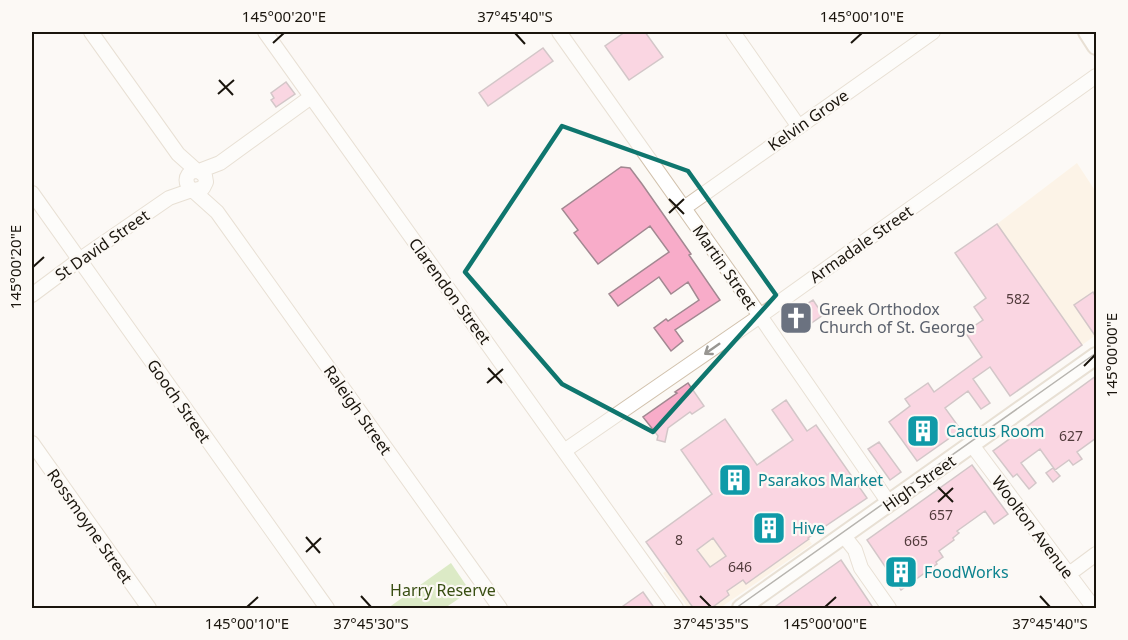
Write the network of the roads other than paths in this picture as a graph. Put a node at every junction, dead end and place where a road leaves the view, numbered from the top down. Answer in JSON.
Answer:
{"nodes":[{"id":1,"x":91,"y":32,"type":"edge"},
{"id":2,"x":265,"y":32,"type":"edge"},
{"id":3,"x":559,"y":32,"type":"edge"},
{"id":4,"x":733,"y":32,"type":"edge"},
{"id":5,"x":933,"y":32,"type":"edge"},
{"id":6,"x":1087,"y":32,"type":"edge"},
{"id":7,"x":1096,"y":45,"type":"edge"},
{"id":8,"x":1096,"y":76,"type":"edge"},
{"id":9,"x":311,"y":97,"type":"junction"},
{"id":10,"x":799,"y":127,"type":"junction"},
{"id":11,"x":196,"y":180,"type":"junction"},
{"id":12,"x":32,"y":193,"type":"edge"},
{"id":13,"x":684,"y":208,"type":"junction"},
{"id":14,"x":79,"y":260,"type":"junction"},
{"id":15,"x":32,"y":295,"type":"edge"},
{"id":16,"x":760,"y":316,"type":"junction"},
{"id":17,"x":1096,"y":357,"type":"edge"},
{"id":18,"x":32,"y":443,"type":"edge"},
{"id":19,"x":972,"y":445,"type":"junction"},
{"id":20,"x":564,"y":451,"type":"junction"},
{"id":21,"x":889,"y":504,"type":"junction"},
{"id":22,"x":844,"y":536,"type":"junction"},
{"id":23,"x":1096,"y":554,"type":"edge"},
{"id":24,"x":1069,"y":574,"type":"junction"},
{"id":25,"x":149,"y":609,"type":"edge"},
{"id":26,"x":327,"y":609,"type":"edge"},
{"id":27,"x":500,"y":609,"type":"edge"},
{"id":28,"x":676,"y":609,"type":"edge"},
{"id":29,"x":741,"y":609,"type":"edge"},
{"id":30,"x":889,"y":609,"type":"edge"},
{"id":31,"x":1094,"y":609,"type":"edge"}],
"edges":[{"from":1,"to":11,"type":"street","name":"Raleigh Street"},
{"from":2,"to":9,"type":"street","name":"Clarendon Street"},
{"from":3,"to":13,"type":"street","name":"Martin Street"},
{"from":4,"to":10,"type":"street"},
{"from":5,"to":10,"type":"street","name":"Kelvin Grove"},
{"from":6,"to":7,"type":"main road"},
{"from":8,"to":16,"type":"street","name":"Armadale Street"},
{"from":9,"to":11,"type":"street","name":"St David Street"},
{"from":9,"to":20,"type":"street","name":"Clarendon Street"},
{"from":10,"to":13,"type":"street","name":"Kelvin Grove"},
{"from":11,"to":14,"type":"street","name":"St David Street"},
{"from":11,"to":27,"type":"street","name":"Raleigh Street"},
{"from":12,"to":14,"type":"street","name":"Gooch Street"},
{"from":13,"to":16,"type":"street","name":"Martin Street"},
{"from":14,"to":15,"type":"street","name":"St David Street"},
{"from":14,"to":26,"type":"street","name":"Gooch Street"},
{"from":16,"to":20,"type":"street","name":"Armadale Street","one_way":true},
{"from":16,"to":21,"type":"street","name":"Martin Street"},
{"from":17,"to":19,"type":"main road","name":"High Street"},
{"from":18,"to":25,"type":"street","name":"Rossmoyne Street"},
{"from":19,"to":21,"type":"main road","name":"High Street"},
{"from":19,"to":24,"type":"street","name":"Woolton Avenue"},
{"from":20,"to":28,"type":"street","name":"Clarendon Street"},
{"from":21,"to":22,"type":"main road","name":"High Street"},
{"from":22,"to":29,"type":"main road","name":"High Street"},
{"from":22,"to":30,"type":"street"},
{"from":23,"to":24,"type":"street"},
{"from":24,"to":31,"type":"street","name":"Woolton Avenue"}]}
